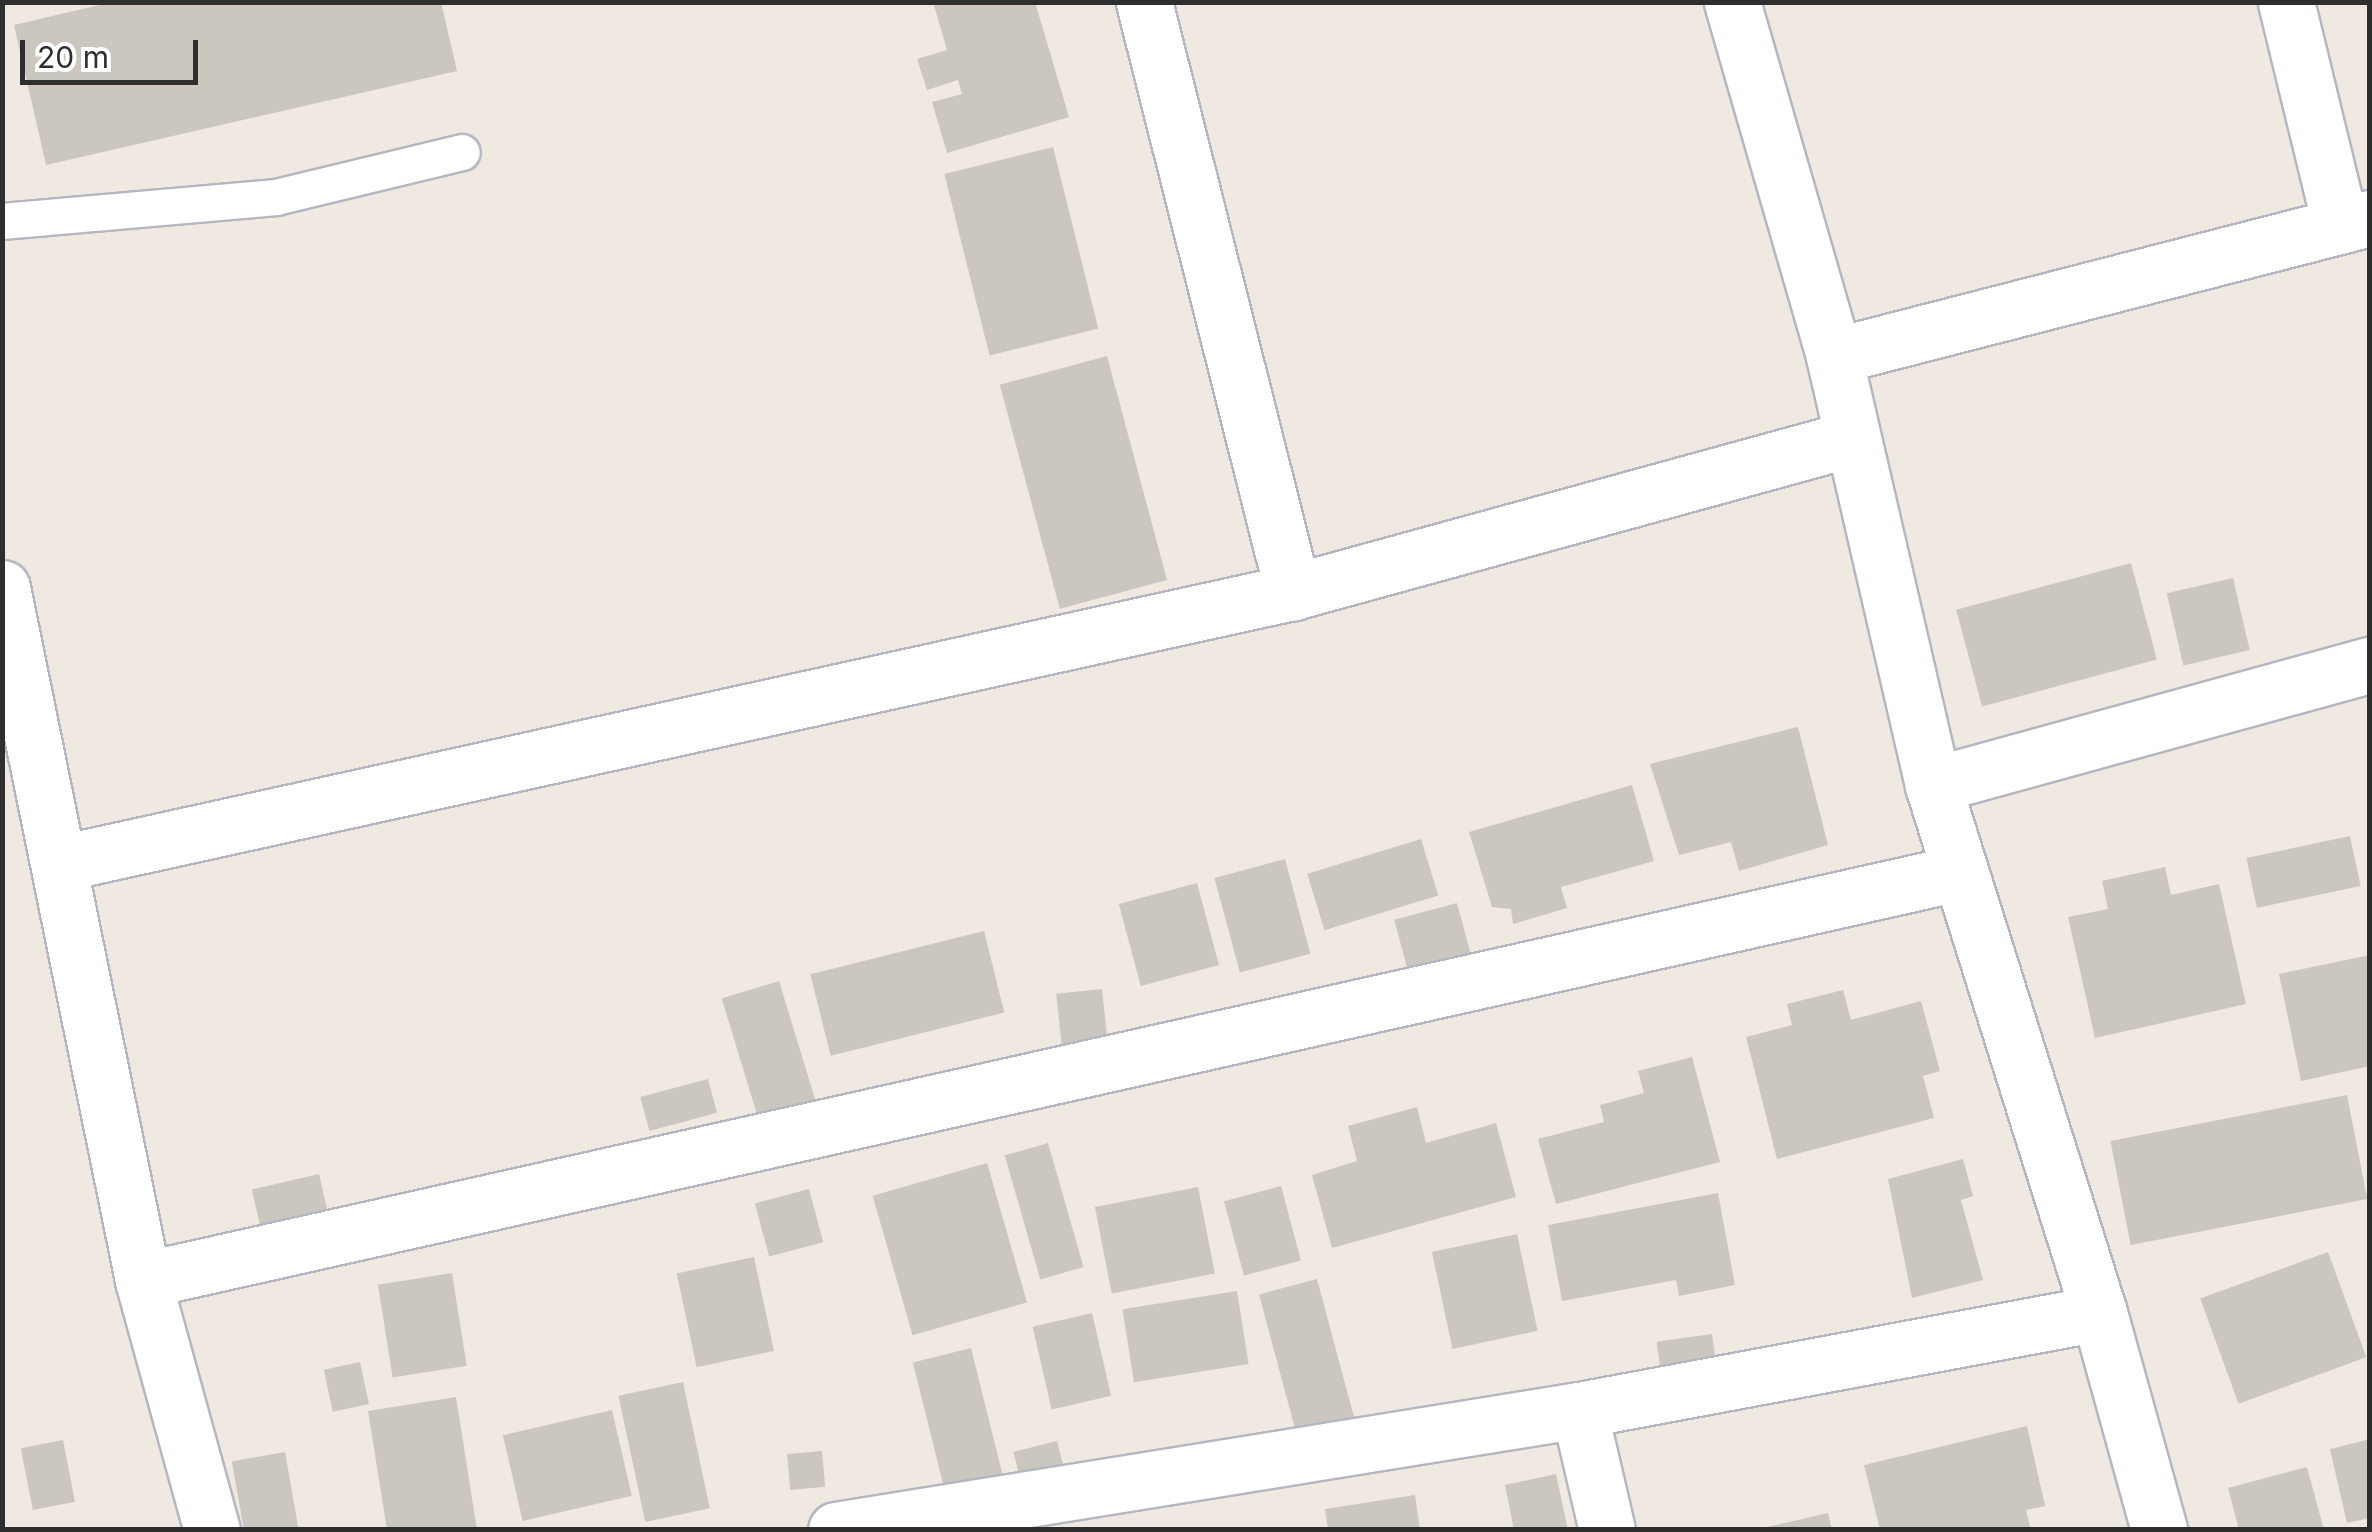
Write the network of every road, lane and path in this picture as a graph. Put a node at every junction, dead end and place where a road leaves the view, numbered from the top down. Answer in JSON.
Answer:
{"nodes":[{"id":1,"x":1144,"y":2,"type":"edge"},
{"id":2,"x":1732,"y":2,"type":"edge"},
{"id":3,"x":2286,"y":2,"type":"edge"},
{"id":4,"x":462,"y":152,"type":"dead end"},
{"id":5,"x":2,"y":221,"type":"edge"},
{"id":6,"x":2355,"y":221,"type":"edge"},
{"id":7,"x":1834,"y":356,"type":"junction"},
{"id":8,"x":1850,"y":439,"type":"junction"},
{"id":9,"x":2,"y":588,"type":"edge"},
{"id":10,"x":1293,"y":592,"type":"junction"},
{"id":11,"x":2370,"y":666,"type":"edge"},
{"id":12,"x":1933,"y":785,"type":"junction"},
{"id":13,"x":60,"y":862,"type":"junction"},
{"id":14,"x":1958,"y":873,"type":"junction"},
{"id":15,"x":143,"y":1280,"type":"junction"},
{"id":16,"x":2099,"y":1313,"type":"junction"},
{"id":17,"x":1579,"y":1410,"type":"junction"},
{"id":18,"x":1075,"y":1511,"type":"edge"},
{"id":19,"x":212,"y":1530,"type":"edge"},
{"id":20,"x":836,"y":1530,"type":"edge"},
{"id":21,"x":1607,"y":1530,"type":"edge"},
{"id":22,"x":2158,"y":1530,"type":"edge"}],
"edges":[{"from":1,"to":10,"type":"street"},
{"from":2,"to":7,"type":"street"},
{"from":3,"to":6,"type":"street"},
{"from":4,"to":5,"type":"lane"},
{"from":6,"to":7,"type":"street"},
{"from":7,"to":8,"type":"street"},
{"from":8,"to":10,"type":"street"},
{"from":8,"to":12,"type":"street"},
{"from":9,"to":13,"type":"street"},
{"from":10,"to":13,"type":"street"},
{"from":11,"to":12,"type":"street"},
{"from":12,"to":14,"type":"street"},
{"from":13,"to":15,"type":"street"},
{"from":14,"to":15,"type":"street"},
{"from":14,"to":16,"type":"street"},
{"from":15,"to":19,"type":"street"},
{"from":16,"to":17,"type":"street"},
{"from":16,"to":22,"type":"street"},
{"from":17,"to":18,"type":"street"},
{"from":17,"to":21,"type":"street"},
{"from":18,"to":20,"type":"street"}]}
